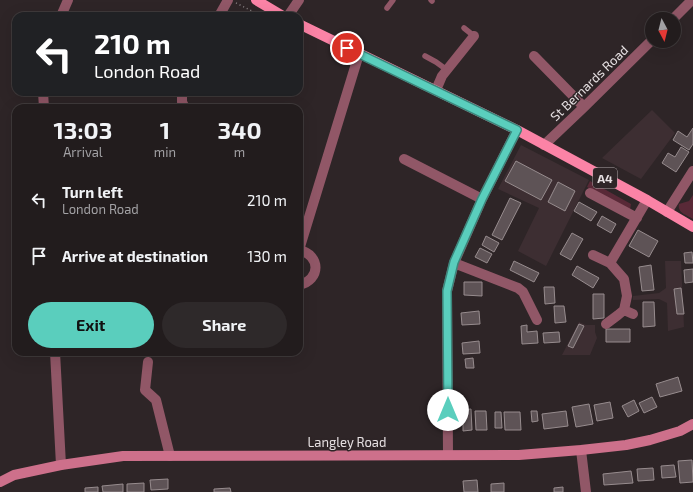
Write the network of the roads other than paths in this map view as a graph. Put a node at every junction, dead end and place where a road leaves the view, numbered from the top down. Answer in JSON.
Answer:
{"nodes":[{"id":1,"x":68,"y":0,"type":"edge"},
{"id":2,"x":256,"y":0,"type":"edge"},
{"id":3,"x":299,"y":0,"type":"edge"},
{"id":4,"x":393,"y":0,"type":"edge"},
{"id":5,"x":692,"y":0,"type":"edge"},
{"id":6,"x":232,"y":1,"type":"edge"},
{"id":7,"x":387,"y":8,"type":"dead end"},
{"id":8,"x":63,"y":12,"type":"edge"},
{"id":9,"x":223,"y":12,"type":"edge"},
{"id":10,"x":276,"y":12,"type":"edge"},
{"id":11,"x":291,"y":12,"type":"edge"},
{"id":12,"x":680,"y":12,"type":"edge"},
{"id":13,"x":303,"y":26,"type":"edge"},
{"id":14,"x":464,"y":28,"type":"dead end"},
{"id":15,"x":474,"y":36,"type":"joint"},
{"id":16,"x":645,"y":47,"type":"edge"},
{"id":17,"x":359,"y":54,"type":"junction"},
{"id":18,"x":425,"y":56,"type":"dead end"},
{"id":19,"x":534,"y":56,"type":"dead end"},
{"id":20,"x":447,"y":70,"type":"junction"},
{"id":21,"x":436,"y":90,"type":"junction"},
{"id":22,"x":584,"y":107,"type":"junction"},
{"id":23,"x":517,"y":130,"type":"junction"},
{"id":24,"x":544,"y":145,"type":"junction"},
{"id":25,"x":404,"y":159,"type":"dead end"},
{"id":26,"x":693,"y":171,"type":"edge"},
{"id":27,"x":590,"y":193,"type":"dead end"},
{"id":28,"x":482,"y":199,"type":"junction"},
{"id":29,"x":647,"y":200,"type":"junction"},
{"id":30,"x":667,"y":212,"type":"junction"},
{"id":31,"x":637,"y":218,"type":"junction"},
{"id":32,"x":693,"y":227,"type":"edge"},
{"id":33,"x":303,"y":237,"type":"edge"},
{"id":34,"x":303,"y":251,"type":"edge"},
{"id":35,"x":593,"y":255,"type":"dead end"},
{"id":36,"x":454,"y":262,"type":"junction"},
{"id":37,"x":610,"y":263,"type":"junction"},
{"id":38,"x":303,"y":284,"type":"edge"},
{"id":39,"x":537,"y":320,"type":"dead end"},
{"id":40,"x":606,"y":324,"type":"dead end"},
{"id":41,"x":56,"y":356,"type":"edge"},
{"id":42,"x":148,"y":362,"type":"dead end"},
{"id":43,"x":693,"y":424,"type":"edge"},
{"id":44,"x":581,"y":450,"type":"junction"},
{"id":45,"x":448,"y":455,"type":"junction"},
{"id":46,"x":170,"y":456,"type":"junction"},
{"id":47,"x":61,"y":465,"type":"junction"},
{"id":48,"x":0,"y":482,"type":"edge"},
{"id":49,"x":586,"y":492,"type":"edge"}],
"edges":[{"from":1,"to":8,"type":"street"},
{"from":2,"to":10,"type":"main road"},
{"from":3,"to":11,"type":"street"},
{"from":4,"to":7,"type":"lane"},
{"from":5,"to":12,"type":"street"},
{"from":6,"to":9,"type":"street"},
{"from":13,"to":17,"type":"main road","number":"A4"},
{"from":14,"to":15,"type":"lane"},
{"from":15,"to":20,"type":"street"},
{"from":16,"to":22,"type":"street","name":"St Bernards Road"},
{"from":17,"to":21,"type":"main road","number":"A4"},
{"from":17,"to":33,"type":"street"},
{"from":18,"to":20,"type":"lane"},
{"from":19,"to":22,"type":"street"},
{"from":20,"to":21,"type":"street"},
{"from":21,"to":23,"type":"main road","number":"A4"},
{"from":22,"to":24,"type":"street","name":"St Bernards Road"},
{"from":23,"to":24,"type":"main road","number":"A4"},
{"from":23,"to":28,"type":"street"},
{"from":24,"to":29,"type":"main road","number":"A4"},
{"from":25,"to":28,"type":"street"},
{"from":26,"to":30,"type":"street"},
{"from":27,"to":31,"type":"street"},
{"from":28,"to":36,"type":"street"},
{"from":29,"to":30,"type":"main road","number":"A4"},
{"from":29,"to":31,"type":"street"},
{"from":30,"to":32,"type":"main road","number":"A4"},
{"from":31,"to":37,"type":"street"},
{"from":34,"to":38,"type":"street"},
{"from":35,"to":37,"type":"street"},
{"from":36,"to":39,"type":"street"},
{"from":36,"to":45,"type":"street"},
{"from":37,"to":40,"type":"street"},
{"from":41,"to":47,"type":"street"},
{"from":42,"to":46,"type":"street"},
{"from":43,"to":44,"type":"street","name":"Langley Road"},
{"from":44,"to":45,"type":"street","name":"Langley Road"},
{"from":44,"to":49,"type":"street"},
{"from":45,"to":46,"type":"street","name":"Langley Road"},
{"from":46,"to":47,"type":"street","name":"Langley Road"},
{"from":47,"to":48,"type":"street","name":"Langley Road"}]}
